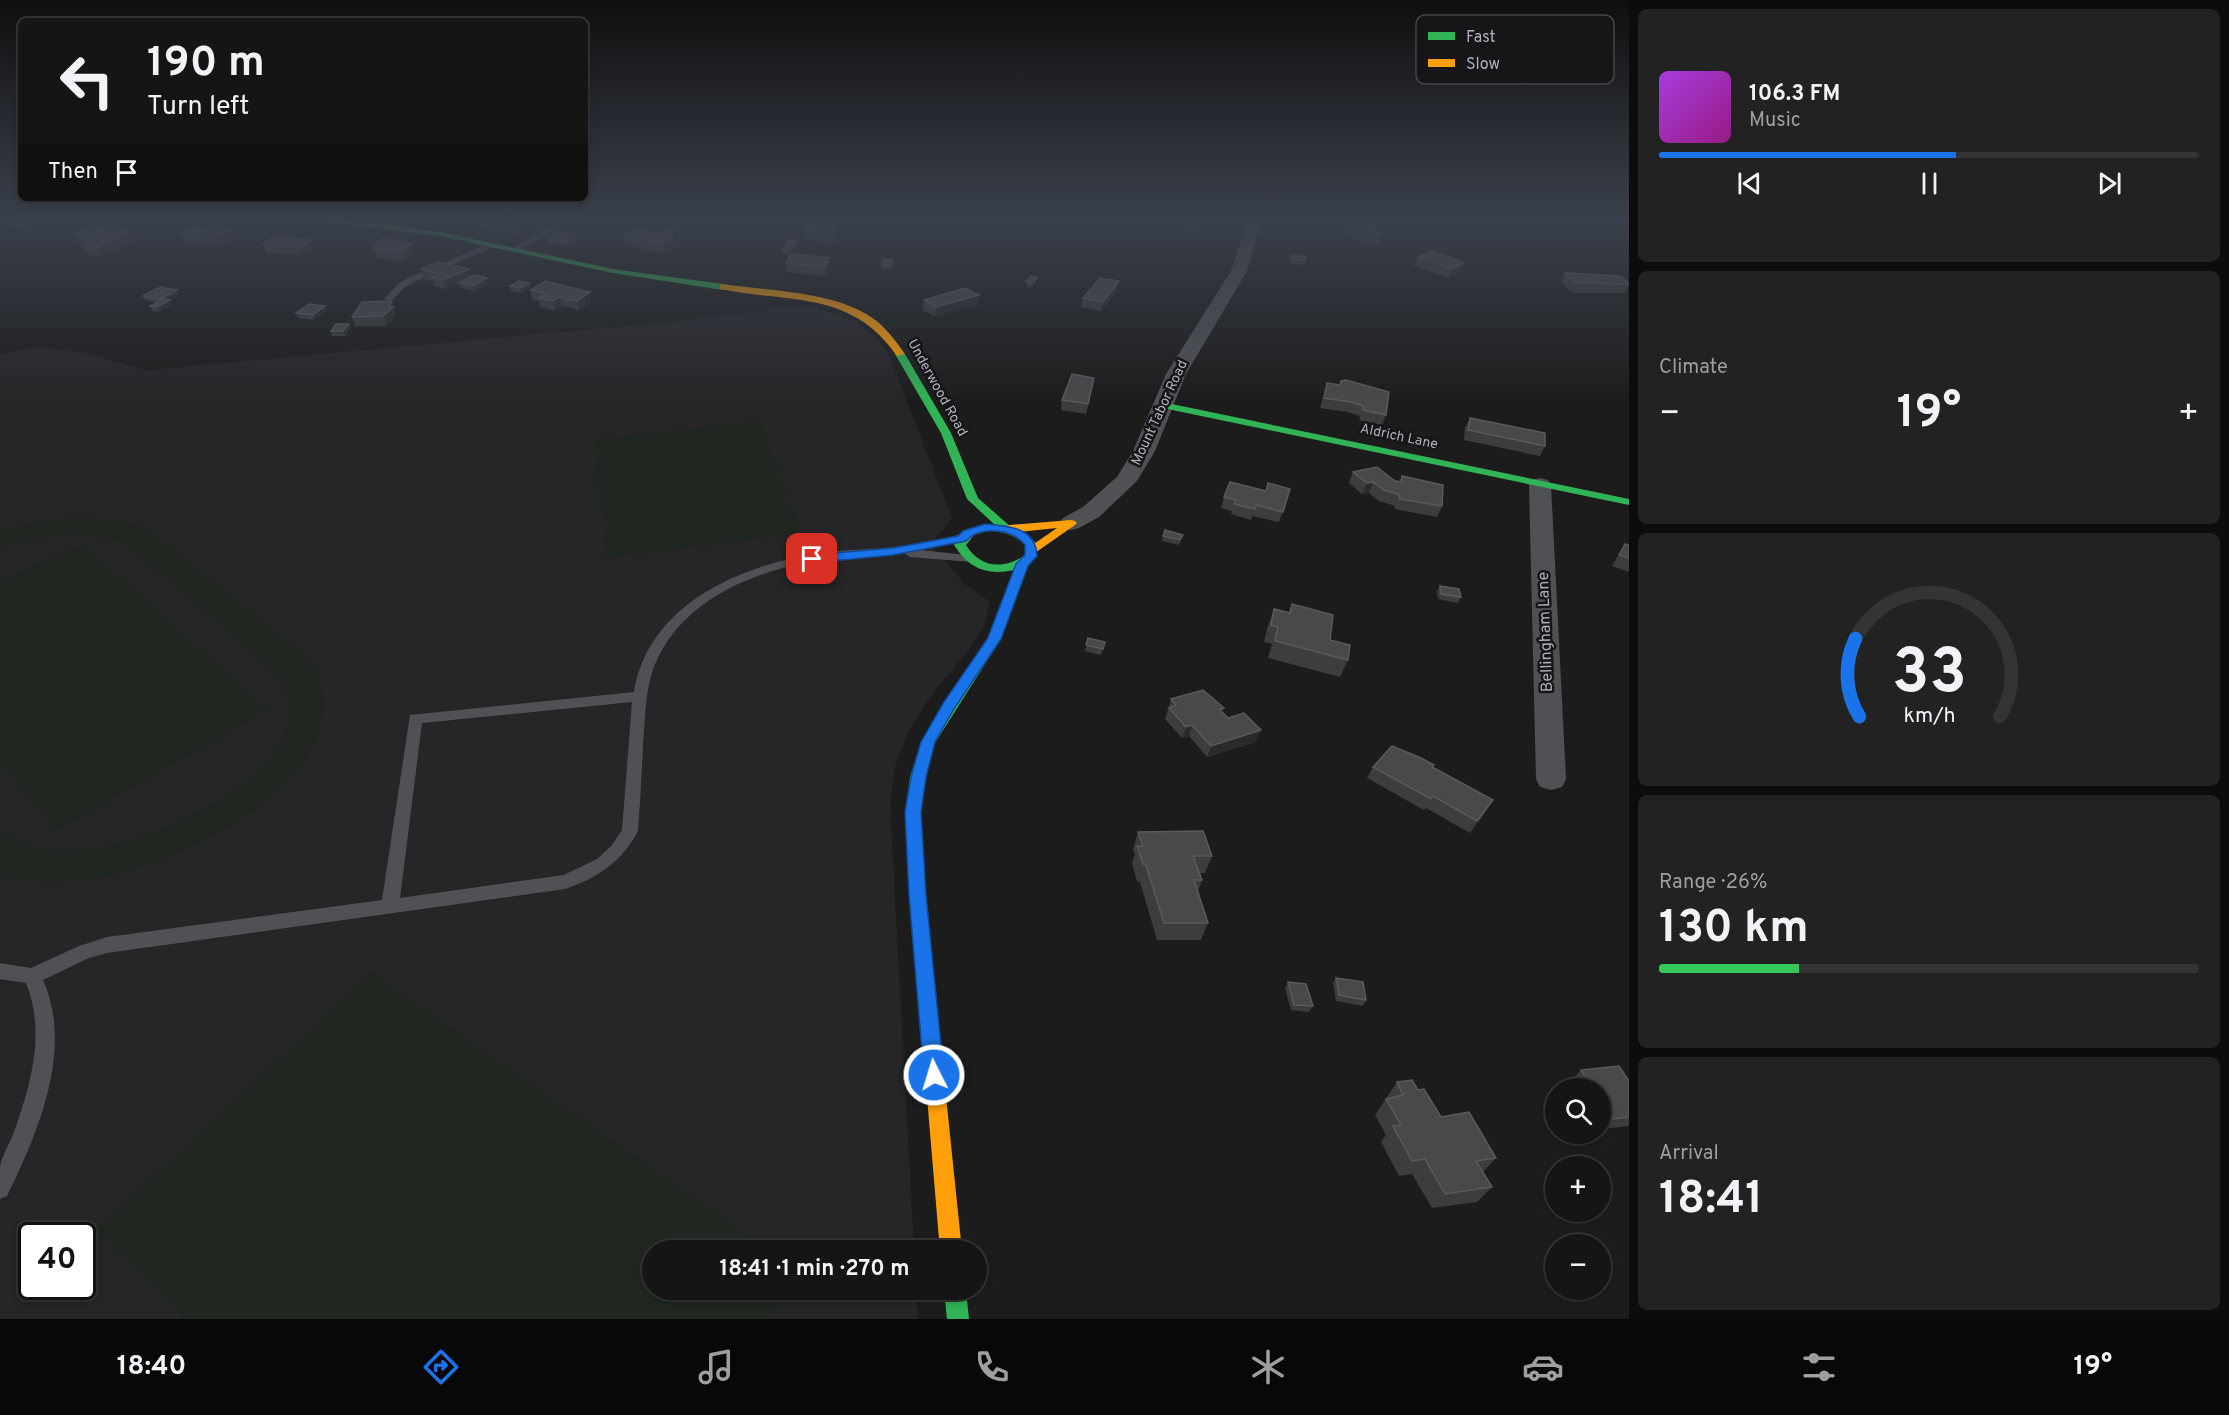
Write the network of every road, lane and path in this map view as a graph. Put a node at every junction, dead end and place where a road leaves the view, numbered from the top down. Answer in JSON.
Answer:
{"nodes":[{"id":1,"x":410,"y":281,"type":"edge"},
{"id":2,"x":669,"y":281,"type":"edge"},
{"id":3,"x":1233,"y":281,"type":"edge"},
{"id":4,"x":388,"y":299,"type":"edge"},
{"id":5,"x":1162,"y":405,"type":"junction"},
{"id":6,"x":1540,"y":485,"type":"junction"},
{"id":7,"x":973,"y":499,"type":"junction"},
{"id":8,"x":1629,"y":502,"type":"edge"},
{"id":9,"x":1071,"y":523,"type":"junction"},
{"id":10,"x":1008,"y":529,"type":"junction"},
{"id":11,"x":964,"y":536,"type":"junction"},
{"id":12,"x":1032,"y":551,"type":"junction"},
{"id":13,"x":893,"y":552,"type":"junction"},
{"id":14,"x":971,"y":561,"type":"junction"},
{"id":15,"x":1022,"y":564,"type":"junction"},
{"id":16,"x":1004,"y":614,"type":"junction"},
{"id":17,"x":640,"y":696,"type":"junction"},
{"id":18,"x":1551,"y":779,"type":"dead end"},
{"id":19,"x":390,"y":906,"type":"junction"},
{"id":20,"x":0,"y":971,"type":"edge"},
{"id":21,"x":32,"y":976,"type":"junction"},
{"id":22,"x":0,"y":1189,"type":"edge"},
{"id":23,"x":950,"y":1240,"type":"edge"},
{"id":24,"x":956,"y":1300,"type":"edge"},
{"id":25,"x":958,"y":1319,"type":"edge"}],
"edges":[{"from":1,"to":4,"type":"lane"},
{"from":2,"to":7,"type":"street","name":"Underwood Road"},
{"from":3,"to":5,"type":"street","name":"Mount Tabor Road"},
{"from":5,"to":6,"type":"street","name":"Aldrich Lane"},
{"from":5,"to":9,"type":"street","name":"Mount Tabor Road"},
{"from":6,"to":8,"type":"street","name":"Aldrich Lane"},
{"from":6,"to":18,"type":"street","name":"Bellingham Lane"},
{"from":7,"to":10,"type":"street","name":"Underwood Road"},
{"from":7,"to":11,"type":"street"},
{"from":9,"to":10,"type":"street","name":"Mount Tabor Road"},
{"from":9,"to":12,"type":"street","name":"Mount Tabor Road"},
{"from":10,"to":11,"type":"street","name":"Mount Tabor Road"},
{"from":10,"to":12,"type":"street","name":"Underwood Road"},
{"from":11,"to":13,"type":"lane"},
{"from":11,"to":14,"type":"street"},
{"from":12,"to":15,"type":"street","name":"Mount Tabor Road"},
{"from":13,"to":14,"type":"lane"},
{"from":13,"to":17,"type":"lane"},
{"from":14,"to":15,"type":"street"},
{"from":14,"to":16,"type":"street"},
{"from":15,"to":16,"type":"street"},
{"from":16,"to":23,"type":"street"},
{"from":17,"to":19,"type":"lane"},
{"from":17,"to":19,"type":"lane"},
{"from":19,"to":21,"type":"lane"},
{"from":20,"to":21,"type":"lane"},
{"from":21,"to":22,"type":"lane"},
{"from":24,"to":25,"type":"street"}]}
